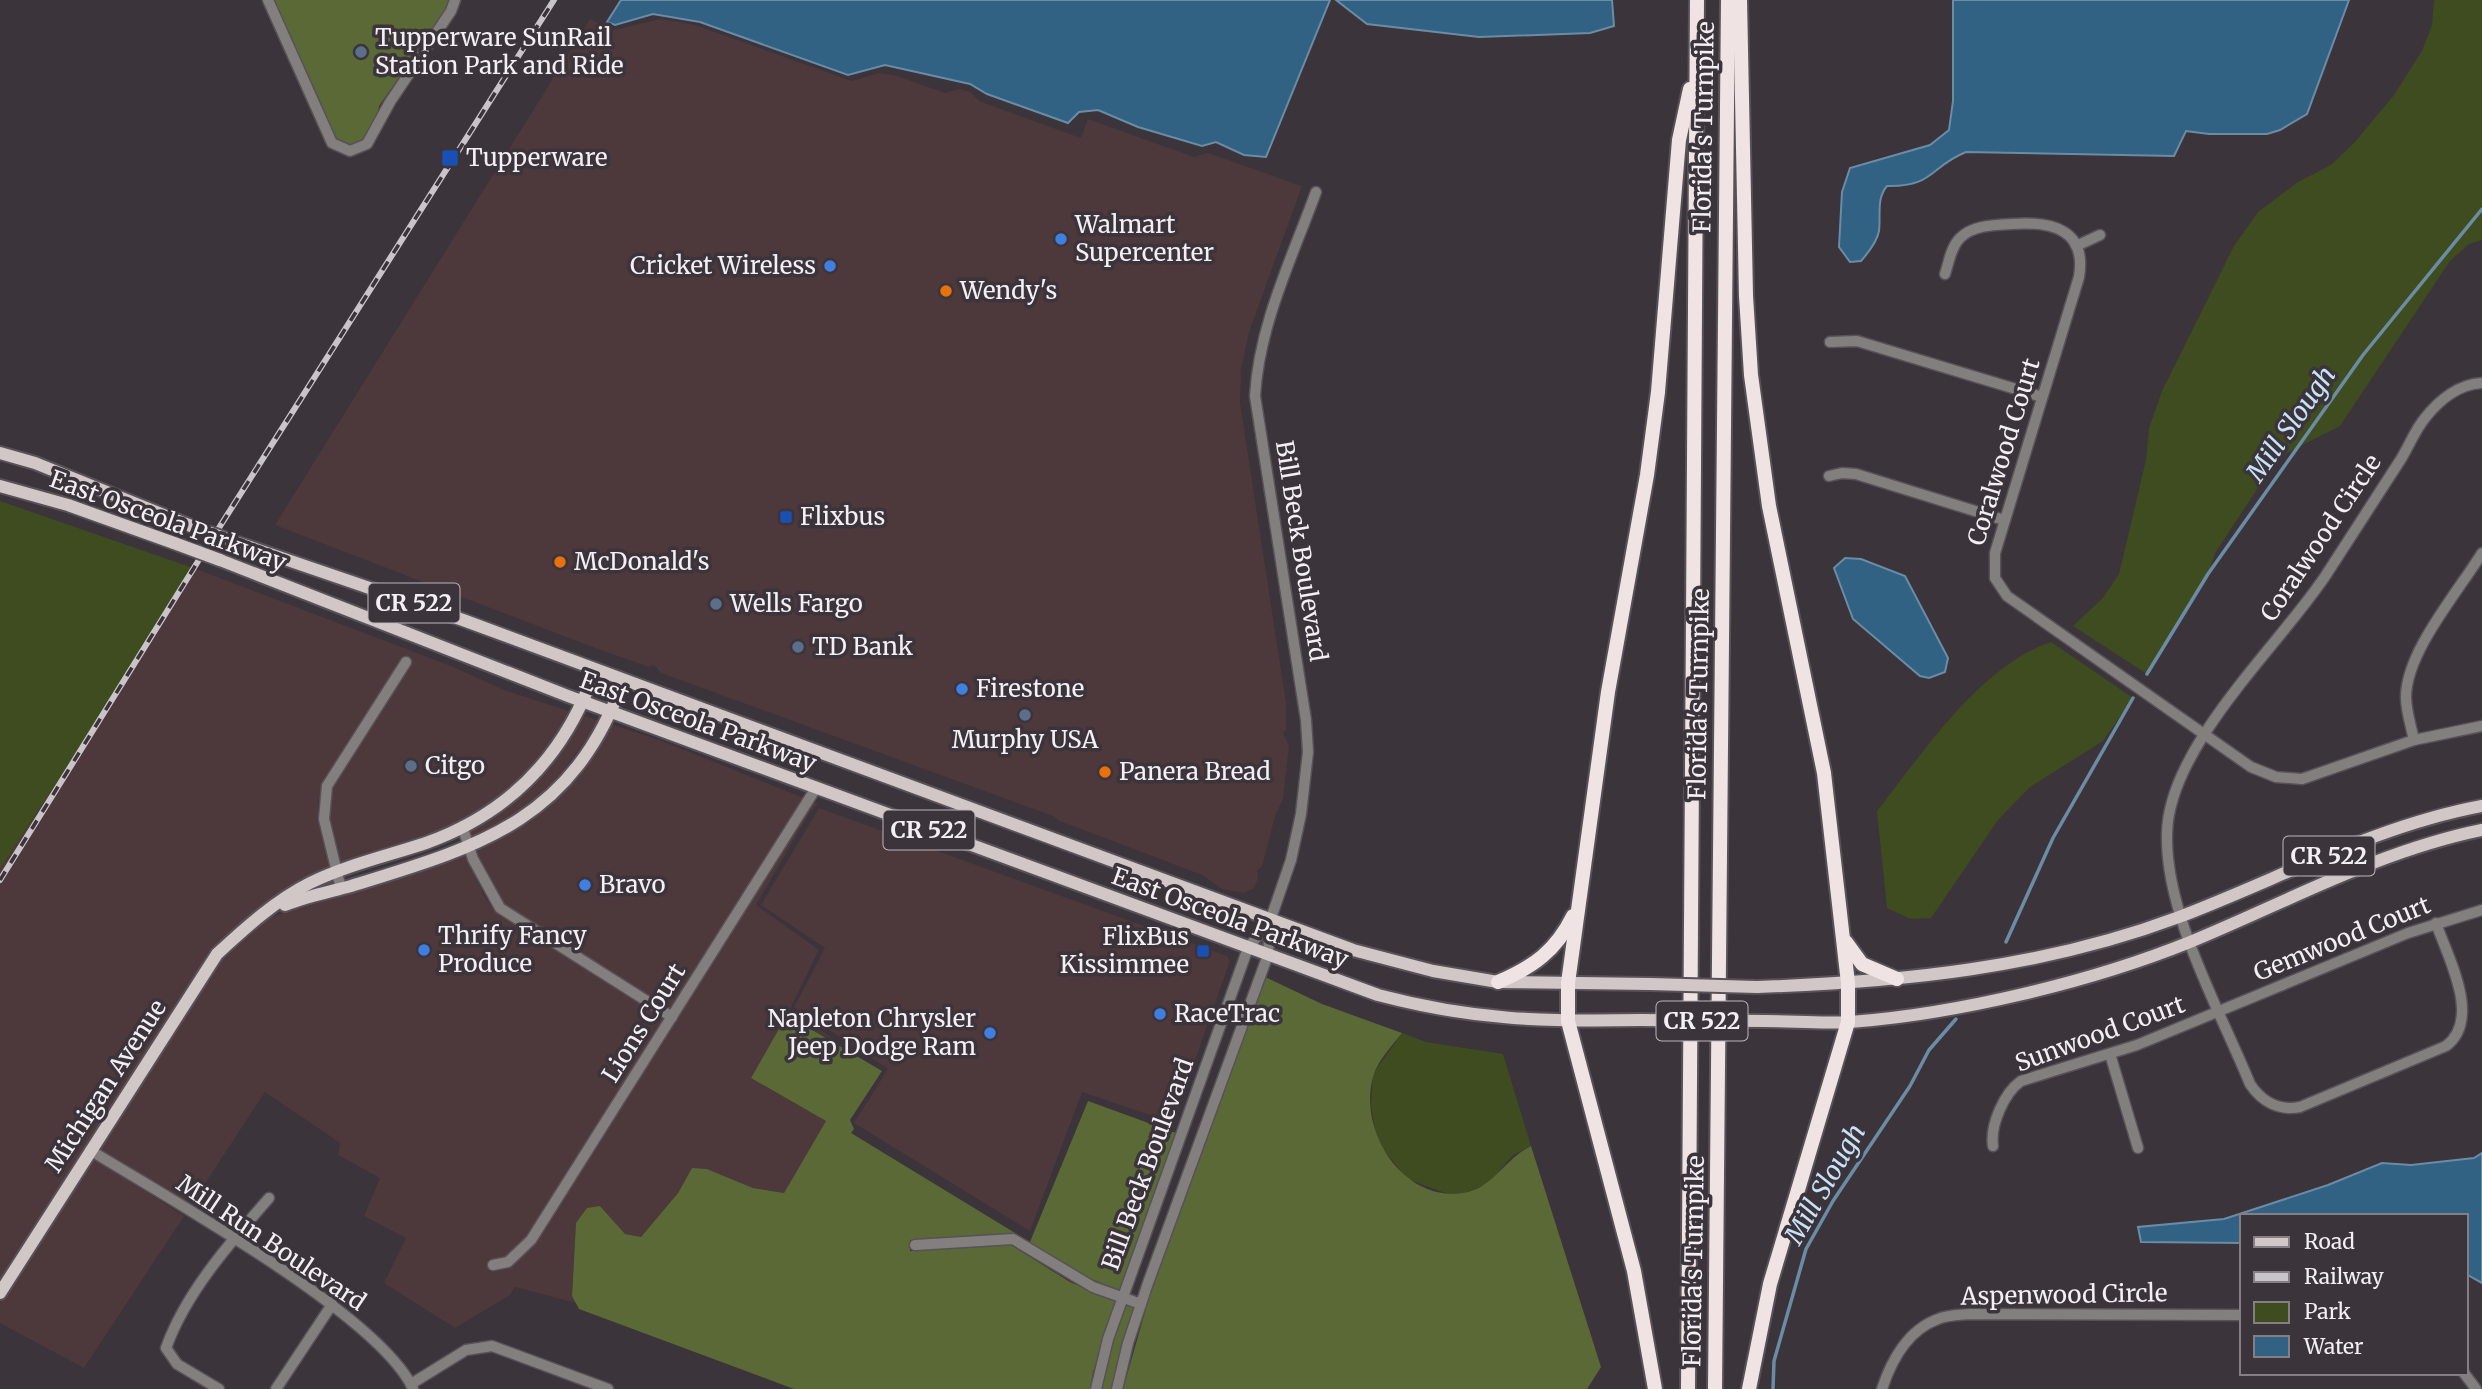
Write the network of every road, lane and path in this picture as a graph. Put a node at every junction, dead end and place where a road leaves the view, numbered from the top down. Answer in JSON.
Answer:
{"nodes":[{"id":1,"x":268,"y":0,"type":"edge"},
{"id":2,"x":455,"y":0,"type":"edge"},
{"id":3,"x":1697,"y":0,"type":"edge"},
{"id":4,"x":1728,"y":0,"type":"edge"},
{"id":5,"x":1740,"y":0,"type":"edge"},
{"id":6,"x":1697,"y":60,"type":"junction"},
{"id":7,"x":1317,"y":192,"type":"dead end"},
{"id":8,"x":2100,"y":235,"type":"dead end"},
{"id":9,"x":2076,"y":246,"type":"junction"},
{"id":10,"x":1945,"y":274,"type":"dead end"},
{"id":11,"x":1830,"y":342,"type":"dead end"},
{"id":12,"x":2482,"y":383,"type":"edge"},
{"id":13,"x":2042,"y":397,"type":"junction"},
{"id":14,"x":0,"y":453,"type":"edge"},
{"id":15,"x":1829,"y":476,"type":"dead end"},
{"id":16,"x":0,"y":486,"type":"edge"},
{"id":17,"x":2004,"y":520,"type":"junction"},
{"id":18,"x":2482,"y":553,"type":"edge"},
{"id":19,"x":406,"y":663,"type":"dead end"},
{"id":20,"x":595,"y":670,"type":"junction"},
{"id":21,"x":623,"y":681,"type":"junction"},
{"id":22,"x":584,"y":702,"type":"junction"},
{"id":23,"x":612,"y":712,"type":"junction"},
{"id":24,"x":2482,"y":726,"type":"edge"},
{"id":25,"x":2205,"y":734,"type":"junction"},
{"id":26,"x":2414,"y":740,"type":"junction"},
{"id":27,"x":816,"y":788,"type":"junction"},
{"id":28,"x":2482,"y":806,"type":"edge"},
{"id":29,"x":462,"y":826,"type":"junction"},
{"id":30,"x":2482,"y":830,"type":"edge"},
{"id":31,"x":470,"y":848,"type":"junction"},
{"id":32,"x":337,"y":870,"type":"junction"},
{"id":33,"x":341,"y":889,"type":"junction"},
{"id":34,"x":1580,"y":902,"type":"junction"},
{"id":35,"x":2482,"y":911,"type":"edge"},
{"id":36,"x":262,"y":915,"type":"junction"},
{"id":37,"x":2179,"y":917,"type":"junction"},
{"id":38,"x":1270,"y":921,"type":"junction"},
{"id":39,"x":2437,"y":923,"type":"junction"},
{"id":40,"x":1842,"y":935,"type":"junction"},
{"id":41,"x":2190,"y":942,"type":"junction"},
{"id":42,"x":1248,"y":948,"type":"junction"},
{"id":43,"x":1268,"y":955,"type":"junction"},
{"id":44,"x":1897,"y":979,"type":"junction"},
{"id":45,"x":1498,"y":982,"type":"junction"},
{"id":46,"x":1568,"y":984,"type":"junction"},
{"id":47,"x":1848,"y":984,"type":"junction"},
{"id":48,"x":2220,"y":1012,"type":"junction"},
{"id":49,"x":672,"y":1017,"type":"junction"},
{"id":50,"x":1568,"y":1021,"type":"junction"},
{"id":51,"x":1848,"y":1022,"type":"junction"},
{"id":52,"x":2110,"y":1054,"type":"junction"},
{"id":53,"x":1993,"y":1146,"type":"dead end"},
{"id":54,"x":2138,"y":1149,"type":"dead end"},
{"id":55,"x":90,"y":1150,"type":"junction"},
{"id":56,"x":269,"y":1198,"type":"dead end"},
{"id":57,"x":234,"y":1240,"type":"junction"},
{"id":58,"x":915,"y":1245,"type":"dead end"},
{"id":59,"x":493,"y":1265,"type":"dead end"},
{"id":60,"x":334,"y":1285,"type":"dead end"},
{"id":61,"x":0,"y":1293,"type":"edge"},
{"id":62,"x":1123,"y":1298,"type":"junction"},
{"id":63,"x":1141,"y":1304,"type":"junction"},
{"id":64,"x":331,"y":1306,"type":"junction"},
{"id":65,"x":2240,"y":1315,"type":"edge"},
{"id":66,"x":412,"y":1387,"type":"edge"},
{"id":67,"x":219,"y":1389,"type":"edge"},
{"id":68,"x":276,"y":1389,"type":"edge"},
{"id":69,"x":608,"y":1389,"type":"edge"},
{"id":70,"x":1096,"y":1389,"type":"edge"},
{"id":71,"x":1117,"y":1389,"type":"edge"},
{"id":72,"x":1655,"y":1389,"type":"edge"},
{"id":73,"x":1688,"y":1389,"type":"edge"},
{"id":74,"x":1715,"y":1389,"type":"edge"},
{"id":75,"x":1749,"y":1389,"type":"edge"},
{"id":76,"x":1882,"y":1389,"type":"edge"}],
"edges":[{"from":1,"to":2,"type":"street"},
{"from":3,"to":6,"type":"highway","name":"Florida's Turnpike"},
{"from":4,"to":74,"type":"highway","name":"Florida's Turnpike"},
{"from":5,"to":40,"type":"highway"},
{"from":6,"to":34,"type":"highway"},
{"from":6,"to":73,"type":"highway","name":"Florida's Turnpike"},
{"from":7,"to":38,"type":"street","name":"Bill Beck Boulevard"},
{"from":8,"to":9,"type":"street"},
{"from":9,"to":10,"type":"street"},
{"from":9,"to":13,"type":"street","name":"Coralwood Court"},
{"from":11,"to":13,"type":"street"},
{"from":12,"to":25,"type":"street","name":"Coralwood Circle"},
{"from":13,"to":17,"type":"street","name":"Coralwood Court"},
{"from":14,"to":20,"type":"main road","name":"East Osceola Parkway","number":"CR 522","bridge":true},
{"from":15,"to":17,"type":"street"},
{"from":16,"to":22,"type":"main road","name":"East Osceola Parkway","number":"CR 522","bridge":true},
{"from":17,"to":25,"type":"street","name":"Coralwood Court"},
{"from":18,"to":26,"type":"street"},
{"from":19,"to":32,"type":"street"},
{"from":20,"to":21,"type":"main road","name":"East Osceola Parkway","number":"CR 522"},
{"from":20,"to":22,"type":"main road","name":"Michigan Avenue"},
{"from":21,"to":23,"type":"main road","name":"Michigan Avenue"},
{"from":21,"to":38,"type":"main road","name":"East Osceola Parkway","number":"CR 522"},
{"from":22,"to":23,"type":"main road","name":"East Osceola Parkway","number":"CR 522"},
{"from":22,"to":29,"type":"main road","name":"Michigan Avenue"},
{"from":23,"to":27,"type":"main road","name":"East Osceola Parkway","number":"CR 522"},
{"from":23,"to":31,"type":"main road","name":"Michigan Avenue"},
{"from":24,"to":26,"type":"street"},
{"from":25,"to":26,"type":"street"},
{"from":25,"to":37,"type":"street","name":"Coralwood Circle"},
{"from":27,"to":42,"type":"main road","name":"East Osceola Parkway","number":"CR 522"},
{"from":27,"to":49,"type":"street","name":"Lions Court"},
{"from":28,"to":37,"type":"main road","name":"East Osceola Parkway","number":"CR 522"},
{"from":29,"to":31,"type":"street"},
{"from":29,"to":32,"type":"main road","name":"Michigan Avenue"},
{"from":30,"to":41,"type":"main road","name":"East Osceola Parkway","number":"CR 522"},
{"from":31,"to":33,"type":"main road","name":"Michigan Avenue"},
{"from":31,"to":49,"type":"street"},
{"from":32,"to":33,"type":"street"},
{"from":32,"to":36,"type":"main road","name":"Michigan Avenue"},
{"from":33,"to":36,"type":"main road","name":"Michigan Avenue"},
{"from":34,"to":45,"type":"highway"},
{"from":34,"to":46,"type":"highway"},
{"from":35,"to":39,"type":"street","name":"Gemwood Court"},
{"from":36,"to":55,"type":"main road","name":"Michigan Avenue"},
{"from":37,"to":41,"type":"street","name":"Coralwood Circle"},
{"from":37,"to":44,"type":"main road","name":"East Osceola Parkway","number":"CR 522"},
{"from":38,"to":42,"type":"street","name":"Bill Beck Boulevard"},
{"from":38,"to":43,"type":"street","name":"Bill Beck Boulevard"},
{"from":38,"to":45,"type":"main road","name":"East Osceola Parkway","number":"CR 522"},
{"from":39,"to":48,"type":"street","name":"Gemwood Court"},
{"from":39,"to":48,"type":"street","name":"Coralwood Circle"},
{"from":40,"to":44,"type":"highway"},
{"from":40,"to":47,"type":"highway"},
{"from":41,"to":48,"type":"street","name":"Coralwood Circle"},
{"from":41,"to":51,"type":"main road","name":"East Osceola Parkway","number":"CR 522"},
{"from":42,"to":43,"type":"main road","name":"East Osceola Parkway","number":"CR 522"},
{"from":42,"to":62,"type":"street","name":"Bill Beck Boulevard"},
{"from":43,"to":50,"type":"main road","name":"East Osceola Parkway","number":"CR 522"},
{"from":43,"to":63,"type":"street","name":"Bill Beck Boulevard"},
{"from":44,"to":47,"type":"main road","name":"East Osceola Parkway","number":"CR 522"},
{"from":45,"to":46,"type":"main road","name":"East Osceola Parkway","number":"CR 522"},
{"from":46,"to":47,"type":"main road","name":"East Osceola Parkway","number":"CR 522","bridge":true},
{"from":46,"to":50,"type":"highway"},
{"from":47,"to":51,"type":"highway"},
{"from":48,"to":52,"type":"street","name":"Sunwood Court"},
{"from":49,"to":59,"type":"street","name":"Lions Court"},
{"from":50,"to":51,"type":"main road","name":"East Osceola Parkway","number":"CR 522","bridge":true},
{"from":50,"to":72,"type":"highway"},
{"from":51,"to":75,"type":"highway"},
{"from":52,"to":53,"type":"street","name":"Sunwood Court"},
{"from":52,"to":54,"type":"street"},
{"from":55,"to":57,"type":"street","name":"Mill Run Boulevard"},
{"from":55,"to":61,"type":"main road","name":"Michigan Avenue"},
{"from":56,"to":57,"type":"street"},
{"from":57,"to":64,"type":"street","name":"Mill Run Boulevard"},
{"from":57,"to":67,"type":"street"},
{"from":58,"to":62,"type":"street"},
{"from":60,"to":64,"type":"street"},
{"from":62,"to":63,"type":"street"},
{"from":62,"to":70,"type":"street","name":"Bill Beck Boulevard"},
{"from":63,"to":71,"type":"street","name":"Bill Beck Boulevard"},
{"from":64,"to":66,"type":"street","name":"Mill Run Boulevard"},
{"from":64,"to":68,"type":"street"},
{"from":65,"to":76,"type":"street","name":"Aspenwood Circle"},
{"from":66,"to":69,"type":"street"}]}
